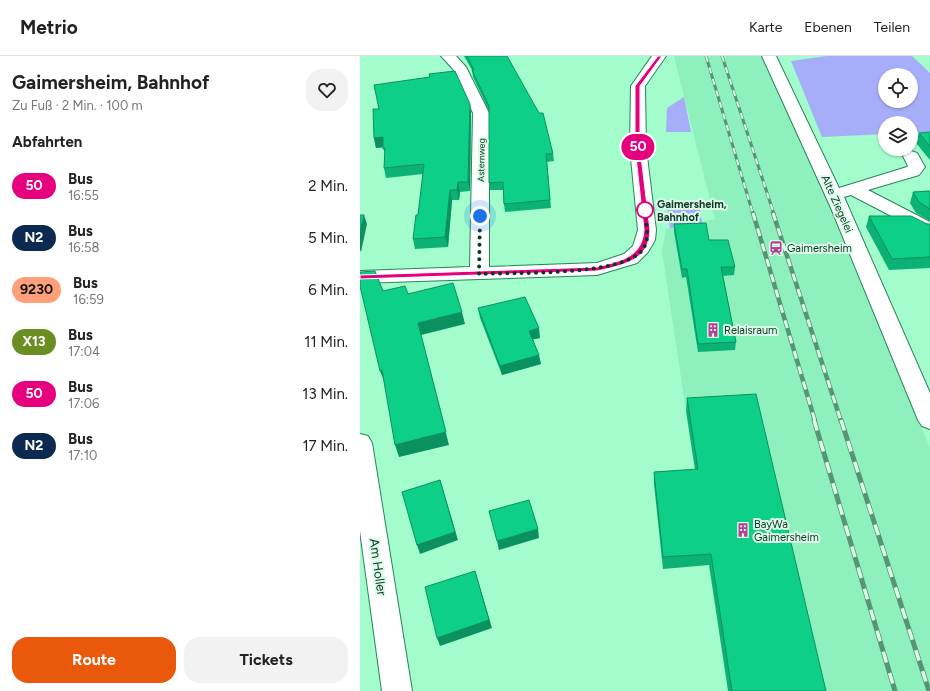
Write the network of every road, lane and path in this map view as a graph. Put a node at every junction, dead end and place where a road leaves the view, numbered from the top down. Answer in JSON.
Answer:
{"nodes":[{"id":1,"x":452,"y":56,"type":"edge"},
{"id":2,"x":659,"y":56,"type":"edge"},
{"id":3,"x":769,"y":56,"type":"edge"},
{"id":4,"x":911,"y":156,"type":"dead end"},
{"id":5,"x":855,"y":190,"type":"junction"},
{"id":6,"x":833,"y":195,"type":"junction"},
{"id":7,"x":930,"y":229,"type":"edge"},
{"id":8,"x":479,"y":274,"type":"junction"},
{"id":9,"x":360,"y":277,"type":"edge"},
{"id":10,"x":930,"y":420,"type":"edge"},
{"id":11,"x":360,"y":443,"type":"edge"},
{"id":12,"x":397,"y":691,"type":"edge"}],
"edges":[{"from":1,"to":8,"type":"street","name":"Asternweg"},
{"from":2,"to":8,"type":"street"},
{"from":3,"to":6,"type":"street","name":"Alte Ziegelei"},
{"from":4,"to":5,"type":"street"},
{"from":5,"to":6,"type":"street"},
{"from":5,"to":7,"type":"street"},
{"from":6,"to":10,"type":"street","name":"Alte Ziegelei"},
{"from":8,"to":9,"type":"street"},
{"from":11,"to":12,"type":"street","name":"Am Holler"}]}
